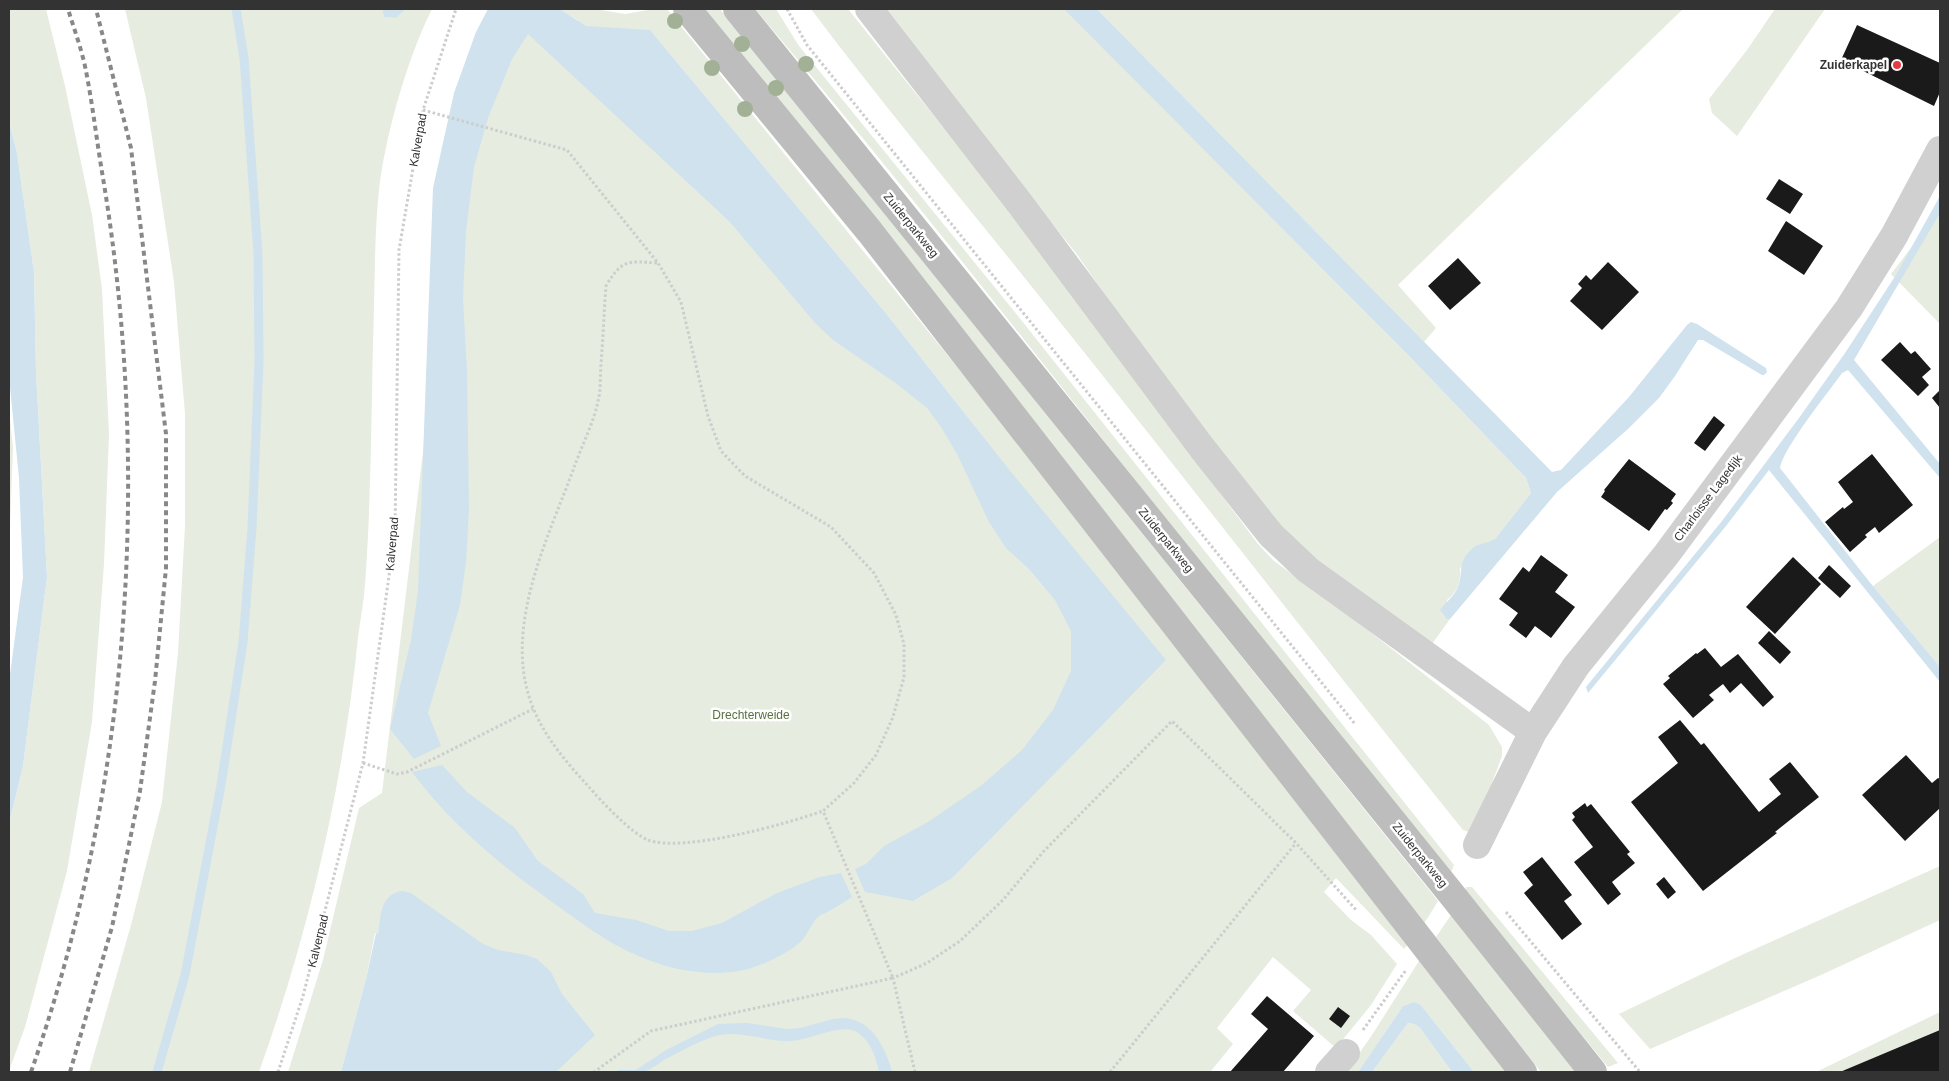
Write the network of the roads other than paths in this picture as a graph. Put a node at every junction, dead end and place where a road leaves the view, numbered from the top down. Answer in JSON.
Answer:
{"nodes":[{"id":1,"x":687,"y":9,"type":"edge"},
{"id":2,"x":737,"y":9,"type":"edge"},
{"id":3,"x":869,"y":9,"type":"edge"},
{"id":4,"x":1940,"y":150,"type":"edge"},
{"id":5,"x":1534,"y":732,"type":"junction"},
{"id":6,"x":1477,"y":845,"type":"dead end"},
{"id":7,"x":1523,"y":1072,"type":"edge"},
{"id":8,"x":1593,"y":1072,"type":"edge"}],
"edges":[{"from":1,"to":7,"type":"main road"},
{"from":2,"to":8,"type":"main road","name":"Zuiderparkweg"},
{"from":3,"to":5,"type":"street"},
{"from":4,"to":5,"type":"street","name":"Charloisse Lagedijk"},
{"from":5,"to":6,"type":"street","name":"Charloisse Lagedijk"}]}
